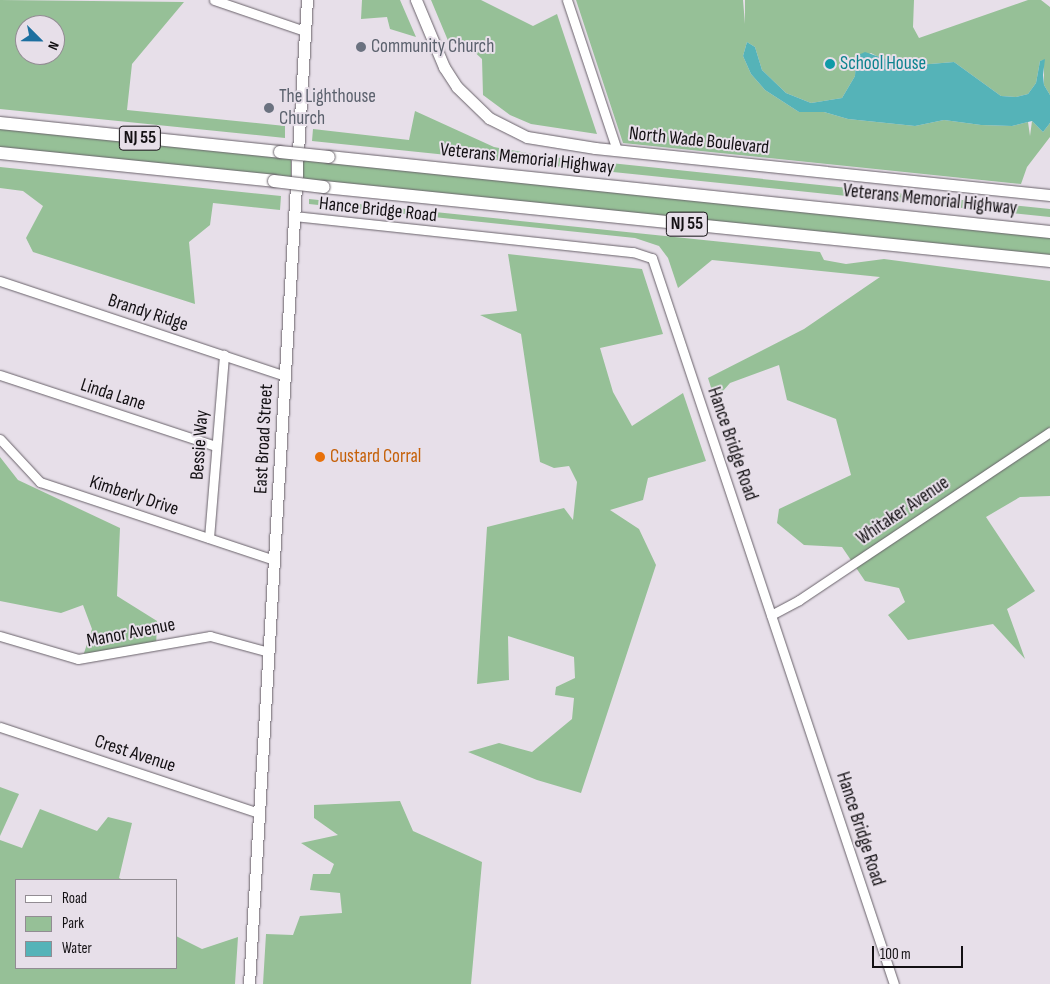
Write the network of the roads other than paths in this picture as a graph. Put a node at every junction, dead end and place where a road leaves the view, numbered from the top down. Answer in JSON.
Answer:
{"nodes":[{"id":1,"x":307,"y":0,"type":"edge"},
{"id":2,"x":416,"y":0,"type":"edge"},
{"id":3,"x":567,"y":0,"type":"edge"},
{"id":4,"x":219,"y":1,"type":"edge"},
{"id":5,"x":305,"y":31,"type":"junction"},
{"id":6,"x":0,"y":123,"type":"edge"},
{"id":7,"x":618,"y":150,"type":"junction"},
{"id":8,"x":0,"y":153,"type":"edge"},
{"id":9,"x":1050,"y":195,"type":"edge"},
{"id":10,"x":294,"y":216,"type":"junction"},
{"id":11,"x":1050,"y":232,"type":"edge"},
{"id":12,"x":1050,"y":261,"type":"edge"},
{"id":13,"x":0,"y":281,"type":"edge"},
{"id":14,"x":224,"y":355,"type":"junction"},
{"id":15,"x":0,"y":376,"type":"edge"},
{"id":16,"x":285,"y":376,"type":"junction"},
{"id":17,"x":1050,"y":432,"type":"edge"},
{"id":18,"x":0,"y":439,"type":"edge"},
{"id":19,"x":216,"y":446,"type":"junction"},
{"id":20,"x":209,"y":538,"type":"junction"},
{"id":21,"x":274,"y":560,"type":"junction"},
{"id":22,"x":772,"y":615,"type":"junction"},
{"id":23,"x":0,"y":636,"type":"edge"},
{"id":24,"x":269,"y":652,"type":"junction"},
{"id":25,"x":0,"y":727,"type":"edge"},
{"id":26,"x":259,"y":813,"type":"junction"},
{"id":27,"x":249,"y":984,"type":"edge"},
{"id":28,"x":894,"y":984,"type":"edge"}],
"edges":[{"from":1,"to":5,"type":"main road","name":"East Broad Street"},
{"from":2,"to":7,"type":"main road","name":"North Wade Boulevard"},
{"from":3,"to":7,"type":"street"},
{"from":4,"to":5,"type":"street"},
{"from":5,"to":10,"type":"main road","name":"East Broad Street"},
{"from":6,"to":11,"type":"highway","name":"Veterans Memorial Highway","number":"NJ 55","bridge":true},
{"from":7,"to":9,"type":"main road","name":"North Wade Boulevard"},
{"from":8,"to":12,"type":"highway","number":"NJ 55","bridge":true},
{"from":10,"to":16,"type":"main road","name":"East Broad Street"},
{"from":10,"to":22,"type":"street","name":"Hance Bridge Road"},
{"from":13,"to":14,"type":"street","name":"Brandy Ridge"},
{"from":14,"to":16,"type":"street","name":"Brandy Ridge"},
{"from":14,"to":19,"type":"street","name":"Bessie Way"},
{"from":15,"to":19,"type":"street","name":"Linda Lane"},
{"from":16,"to":21,"type":"main road","name":"East Broad Street"},
{"from":17,"to":22,"type":"street","name":"Whitaker Avenue"},
{"from":18,"to":20,"type":"street","name":"Kimberly Drive"},
{"from":19,"to":20,"type":"street","name":"Bessie Way"},
{"from":20,"to":21,"type":"street","name":"Kimberly Drive"},
{"from":21,"to":24,"type":"main road","name":"East Broad Street"},
{"from":22,"to":28,"type":"street","name":"Hance Bridge Road"},
{"from":23,"to":24,"type":"street","name":"Manor Avenue"},
{"from":24,"to":26,"type":"main road","name":"East Broad Street"},
{"from":25,"to":26,"type":"street","name":"Crest Avenue"},
{"from":26,"to":27,"type":"main road","name":"East Broad Street"}]}
